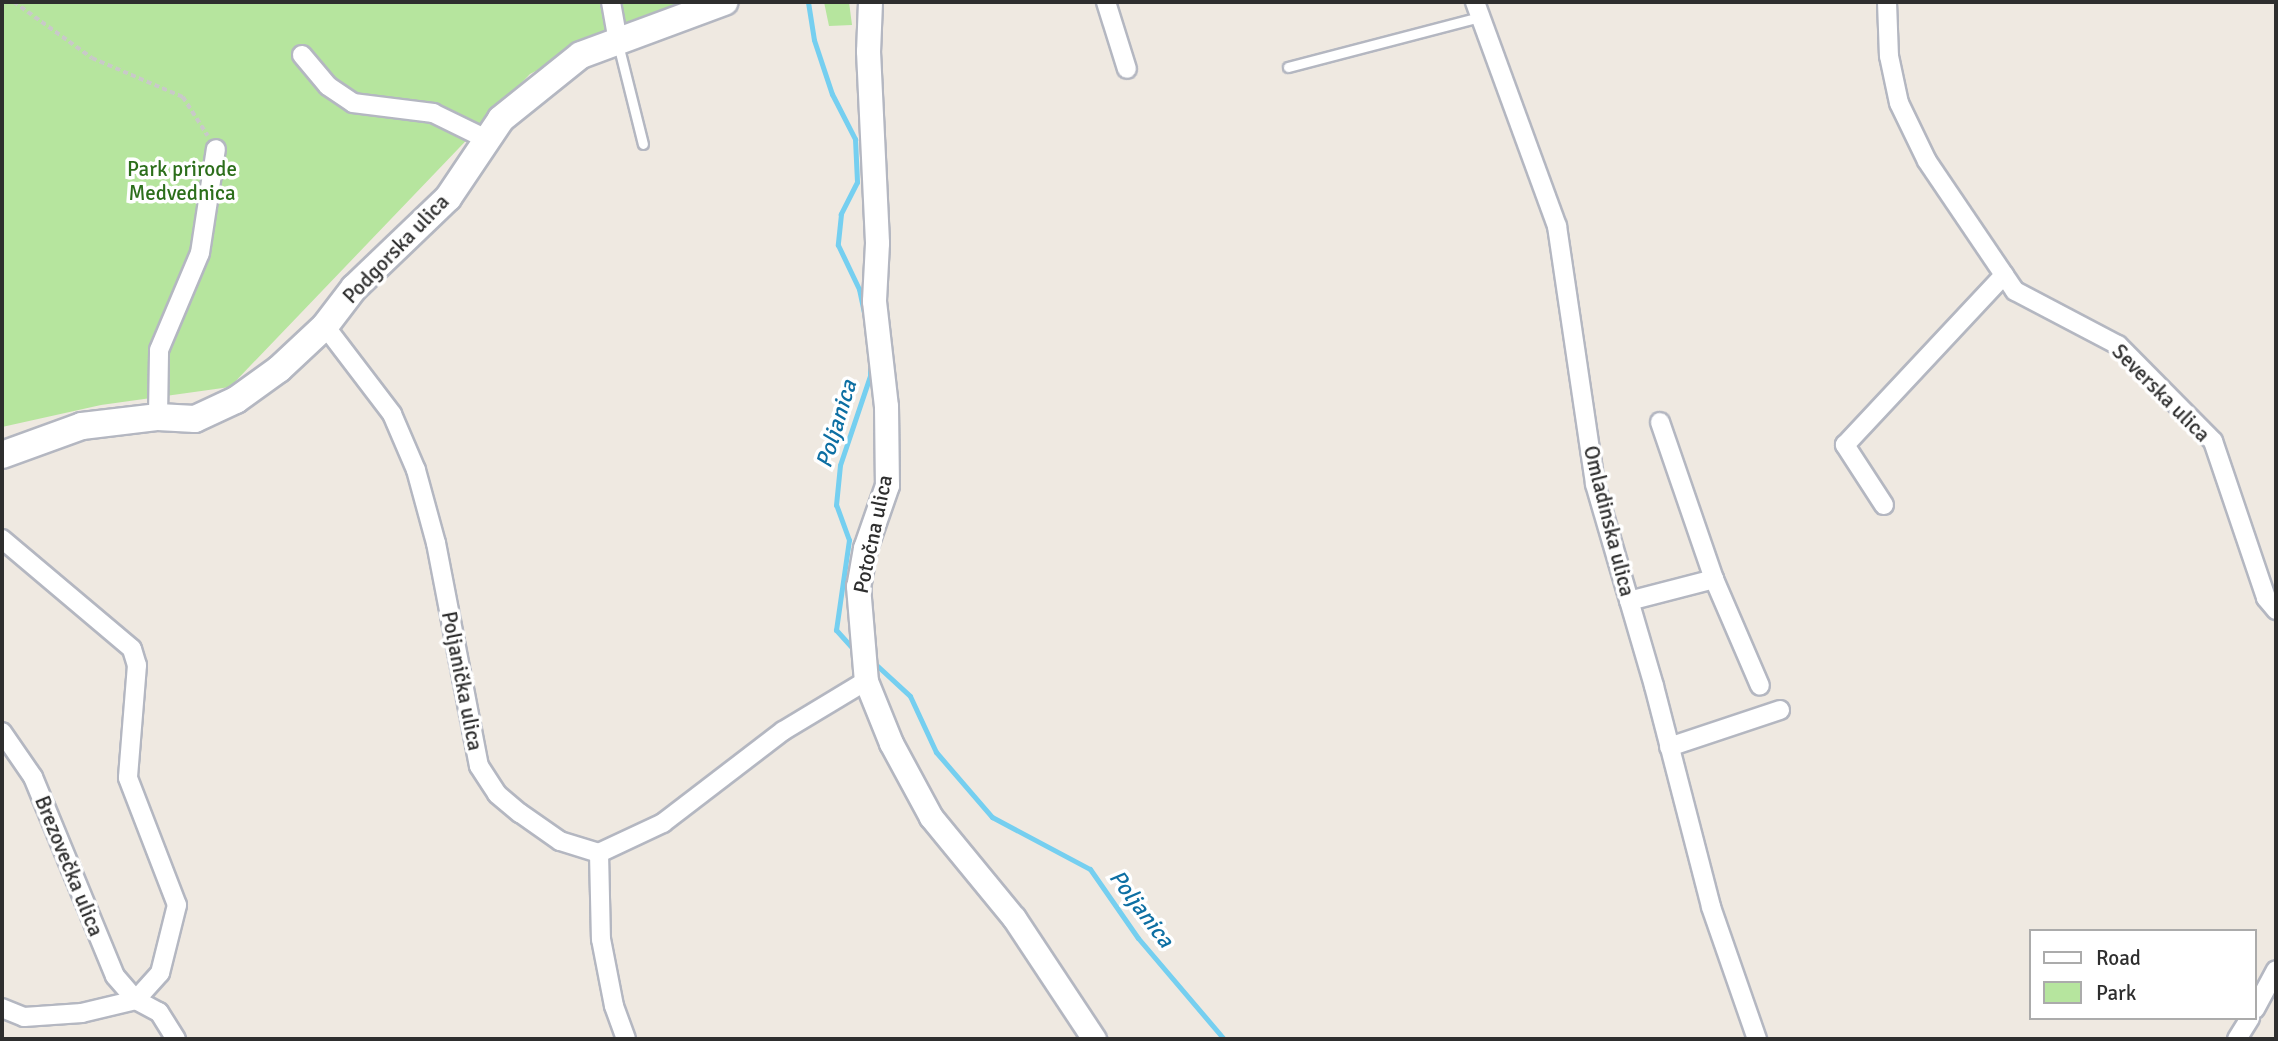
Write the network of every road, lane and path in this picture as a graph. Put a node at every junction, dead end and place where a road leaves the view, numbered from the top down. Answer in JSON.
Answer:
{"nodes":[{"id":1,"x":14,"y":2,"type":"edge"},
{"id":2,"x":611,"y":2,"type":"edge"},
{"id":3,"x":724,"y":2,"type":"edge"},
{"id":4,"x":870,"y":2,"type":"edge"},
{"id":5,"x":1106,"y":2,"type":"edge"},
{"id":6,"x":1888,"y":2,"type":"edge"},
{"id":7,"x":1478,"y":9,"type":"edge"},
{"id":8,"x":618,"y":41,"type":"junction"},
{"id":9,"x":302,"y":55,"type":"dead end"},
{"id":10,"x":1288,"y":67,"type":"dead end"},
{"id":11,"x":1127,"y":69,"type":"dead end"},
{"id":12,"x":486,"y":139,"type":"junction"},
{"id":13,"x":643,"y":144,"type":"dead end"},
{"id":14,"x":216,"y":149,"type":"joint"},
{"id":15,"x":2004,"y":275,"type":"junction"},
{"id":16,"x":325,"y":326,"type":"junction"},
{"id":17,"x":158,"y":417,"type":"junction"},
{"id":18,"x":1660,"y":422,"type":"dead end"},
{"id":19,"x":2,"y":455,"type":"edge"},
{"id":20,"x":1884,"y":505,"type":"dead end"},
{"id":21,"x":2,"y":539,"type":"edge"},
{"id":22,"x":1714,"y":579,"type":"junction"},
{"id":23,"x":1629,"y":601,"type":"junction"},
{"id":24,"x":2276,"y":610,"type":"edge"},
{"id":25,"x":864,"y":666,"type":"junction"},
{"id":26,"x":1760,"y":686,"type":"dead end"},
{"id":27,"x":1780,"y":710,"type":"dead end"},
{"id":28,"x":2,"y":732,"type":"edge"},
{"id":29,"x":1669,"y":747,"type":"junction"},
{"id":30,"x":599,"y":853,"type":"junction"},
{"id":31,"x":2276,"y":970,"type":"edge"},
{"id":32,"x":136,"y":1000,"type":"junction"},
{"id":33,"x":2257,"y":1005,"type":"edge"},
{"id":34,"x":2,"y":1008,"type":"edge"},
{"id":35,"x":2249,"y":1020,"type":"edge"},
{"id":36,"x":176,"y":1039,"type":"edge"},
{"id":37,"x":626,"y":1039,"type":"edge"},
{"id":38,"x":1094,"y":1039,"type":"edge"},
{"id":39,"x":1757,"y":1039,"type":"edge"},
{"id":40,"x":2237,"y":1039,"type":"edge"}],
"edges":[{"from":1,"to":14,"type":"path"},
{"from":2,"to":8,"type":"street"},
{"from":3,"to":8,"type":"main road","name":"Podgorska ulica"},
{"from":4,"to":25,"type":"street","name":"Potočna ulica"},
{"from":5,"to":11,"type":"street"},
{"from":6,"to":15,"type":"street","name":"Severska ulica"},
{"from":7,"to":10,"type":"lane"},
{"from":7,"to":23,"type":"street","name":"Omladinska ulica"},
{"from":8,"to":12,"type":"main road","name":"Podgorska ulica"},
{"from":8,"to":13,"type":"lane"},
{"from":9,"to":12,"type":"street"},
{"from":12,"to":16,"type":"main road","name":"Podgorska ulica"},
{"from":14,"to":17,"type":"street"},
{"from":15,"to":20,"type":"street"},
{"from":15,"to":24,"type":"street","name":"Severska ulica"},
{"from":16,"to":17,"type":"main road","name":"Podgorska ulica"},
{"from":16,"to":30,"type":"street","name":"Poljanička ulica"},
{"from":17,"to":19,"type":"main road","name":"Podgorska ulica"},
{"from":18,"to":22,"type":"street"},
{"from":21,"to":32,"type":"street"},
{"from":22,"to":23,"type":"street"},
{"from":22,"to":26,"type":"street"},
{"from":23,"to":29,"type":"street","name":"Omladinska ulica"},
{"from":25,"to":30,"type":"street"},
{"from":25,"to":38,"type":"street","name":"Potočna ulica"},
{"from":27,"to":29,"type":"street"},
{"from":28,"to":32,"type":"street","name":"Brezovečka ulica"},
{"from":29,"to":39,"type":"street","name":"Omladinska ulica"},
{"from":30,"to":37,"type":"street"},
{"from":31,"to":33,"type":"street"},
{"from":32,"to":34,"type":"street"},
{"from":32,"to":36,"type":"street","name":"Brezovečka ulica"},
{"from":35,"to":40,"type":"street"}]}
